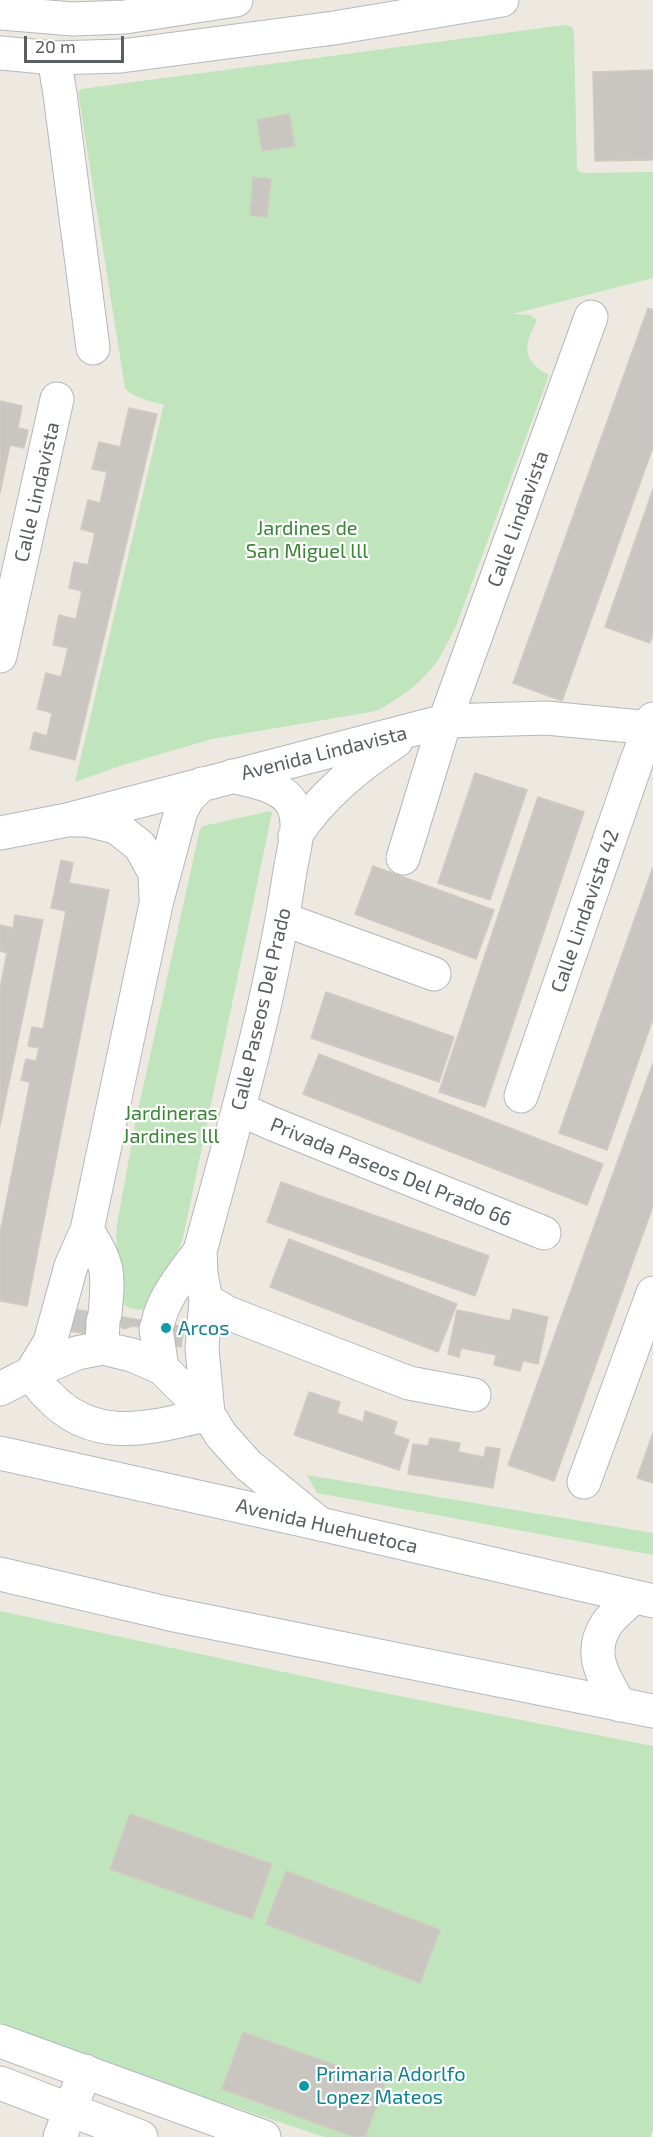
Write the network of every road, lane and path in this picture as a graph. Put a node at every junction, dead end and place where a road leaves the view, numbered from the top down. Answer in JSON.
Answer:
{"nodes":[{"id":1,"x":236,"y":0,"type":"edge"},
{"id":2,"x":502,"y":0,"type":"edge"},
{"id":3,"x":126,"y":9,"type":"edge"},
{"id":4,"x":0,"y":13,"type":"edge"},
{"id":5,"x":332,"y":14,"type":"edge"},
{"id":6,"x":0,"y":54,"type":"edge"},
{"id":7,"x":54,"y":58,"type":"junction"},
{"id":8,"x":591,"y":317,"type":"dead end"},
{"id":9,"x":93,"y":348,"type":"dead end"},
{"id":10,"x":57,"y":399,"type":"dead end"},
{"id":11,"x":0,"y":656,"type":"edge"},
{"id":12,"x":446,"y":721,"type":"junction"},
{"id":13,"x":652,"y":724,"type":"edge"},
{"id":14,"x":412,"y":730,"type":"junction"},
{"id":15,"x":217,"y":780,"type":"junction"},
{"id":16,"x":67,"y":820,"type":"junction"},
{"id":17,"x":0,"y":833,"type":"edge"},
{"id":18,"x":295,"y":836,"type":"junction"},
{"id":19,"x":403,"y":858,"type":"dead end"},
{"id":20,"x":156,"y":904,"type":"junction"},
{"id":21,"x":283,"y":920,"type":"junction"},
{"id":22,"x":434,"y":974,"type":"dead end"},
{"id":23,"x":521,"y":1096,"type":"dead end"},
{"id":24,"x":239,"y":1109,"type":"junction"},
{"id":25,"x":87,"y":1230,"type":"junction"},
{"id":26,"x":544,"y":1233,"type":"dead end"},
{"id":27,"x":200,"y":1251,"type":"junction"},
{"id":28,"x":653,"y":1293,"type":"edge"},
{"id":29,"x":206,"y":1300,"type":"junction"},
{"id":30,"x":103,"y":1328,"type":"junction"},
{"id":31,"x":162,"y":1368,"type":"junction"},
{"id":32,"x":31,"y":1373,"type":"junction"},
{"id":33,"x":0,"y":1389,"type":"edge"},
{"id":34,"x":474,"y":1395,"type":"dead end"},
{"id":35,"x":208,"y":1414,"type":"junction"},
{"id":36,"x":0,"y":1453,"type":"edge"},
{"id":37,"x":584,"y":1482,"type":"dead end"},
{"id":38,"x":320,"y":1524,"type":"junction"},
{"id":39,"x":0,"y":1574,"type":"edge"},
{"id":40,"x":643,"y":1599,"type":"edge"},
{"id":41,"x":620,"y":1705,"type":"junction"},
{"id":42,"x":653,"y":1711,"type":"edge"},
{"id":43,"x":0,"y":2041,"type":"edge"},
{"id":44,"x":85,"y":2071,"type":"junction"},
{"id":45,"x":0,"y":2083,"type":"edge"},
{"id":46,"x":65,"y":2123,"type":"edge"},
{"id":47,"x":141,"y":2137,"type":"edge"},
{"id":48,"x":264,"y":2137,"type":"edge"}],
"edges":[{"from":1,"to":3,"type":"street"},
{"from":2,"to":5,"type":"street"},
{"from":3,"to":4,"type":"street"},
{"from":5,"to":7,"type":"street"},
{"from":6,"to":7,"type":"street"},
{"from":7,"to":9,"type":"street"},
{"from":8,"to":12,"type":"street","name":"Calle Lindavista"},
{"from":10,"to":11,"type":"street","name":"Calle Lindavista"},
{"from":12,"to":13,"type":"street","name":"Avenida Lindavista"},
{"from":12,"to":14,"type":"street","name":"Avenida Lindavista"},
{"from":12,"to":19,"type":"street","name":"Calle Lindavista"},
{"from":13,"to":23,"type":"street","name":"Calle Lindavista 42"},
{"from":14,"to":15,"type":"street","name":"Avenida Lindavista"},
{"from":14,"to":18,"type":"street","name":"Calle Paseos Del Prado"},
{"from":15,"to":16,"type":"street","name":"Avenida Lindavista"},
{"from":15,"to":18,"type":"street","name":"Calle Paseos Del Prado"},
{"from":15,"to":20,"type":"street"},
{"from":16,"to":17,"type":"street","name":"Avenida Lindavista"},
{"from":16,"to":20,"type":"street"},
{"from":18,"to":21,"type":"street","name":"Calle Paseos Del Prado"},
{"from":20,"to":25,"type":"street"},
{"from":21,"to":22,"type":"street"},
{"from":21,"to":24,"type":"street","name":"Calle Paseos Del Prado"},
{"from":24,"to":26,"type":"street","name":"Privada Paseos Del Prado 66"},
{"from":24,"to":27,"type":"street","name":"Calle Paseos Del Prado"},
{"from":25,"to":30,"type":"street"},
{"from":25,"to":32,"type":"street"},
{"from":27,"to":29,"type":"street","name":"Calle Paseos Del Prado"},
{"from":27,"to":31,"type":"street","name":"Calle Paseos Del Prado"},
{"from":28,"to":37,"type":"street"},
{"from":29,"to":34,"type":"street"},
{"from":29,"to":35,"type":"street","name":"Calle Paseos Del Prado"},
{"from":30,"to":31,"type":"street"},
{"from":30,"to":32,"type":"street"},
{"from":31,"to":35,"type":"street","name":"Calle Paseos Del Prado"},
{"from":32,"to":33,"type":"street"},
{"from":32,"to":35,"type":"street"},
{"from":35,"to":38,"type":"street","name":"Calle Paseos Del Prado"},
{"from":36,"to":38,"type":"street","name":"Avenida Huehuetoca"},
{"from":38,"to":40,"type":"street","name":"Avenida Huehuetoca"},
{"from":39,"to":41,"type":"street"},
{"from":40,"to":41,"type":"street"},
{"from":41,"to":42,"type":"street"},
{"from":43,"to":44,"type":"street"},
{"from":44,"to":46,"type":"street"},
{"from":44,"to":48,"type":"street"},
{"from":45,"to":46,"type":"street"},
{"from":46,"to":47,"type":"street"}]}
